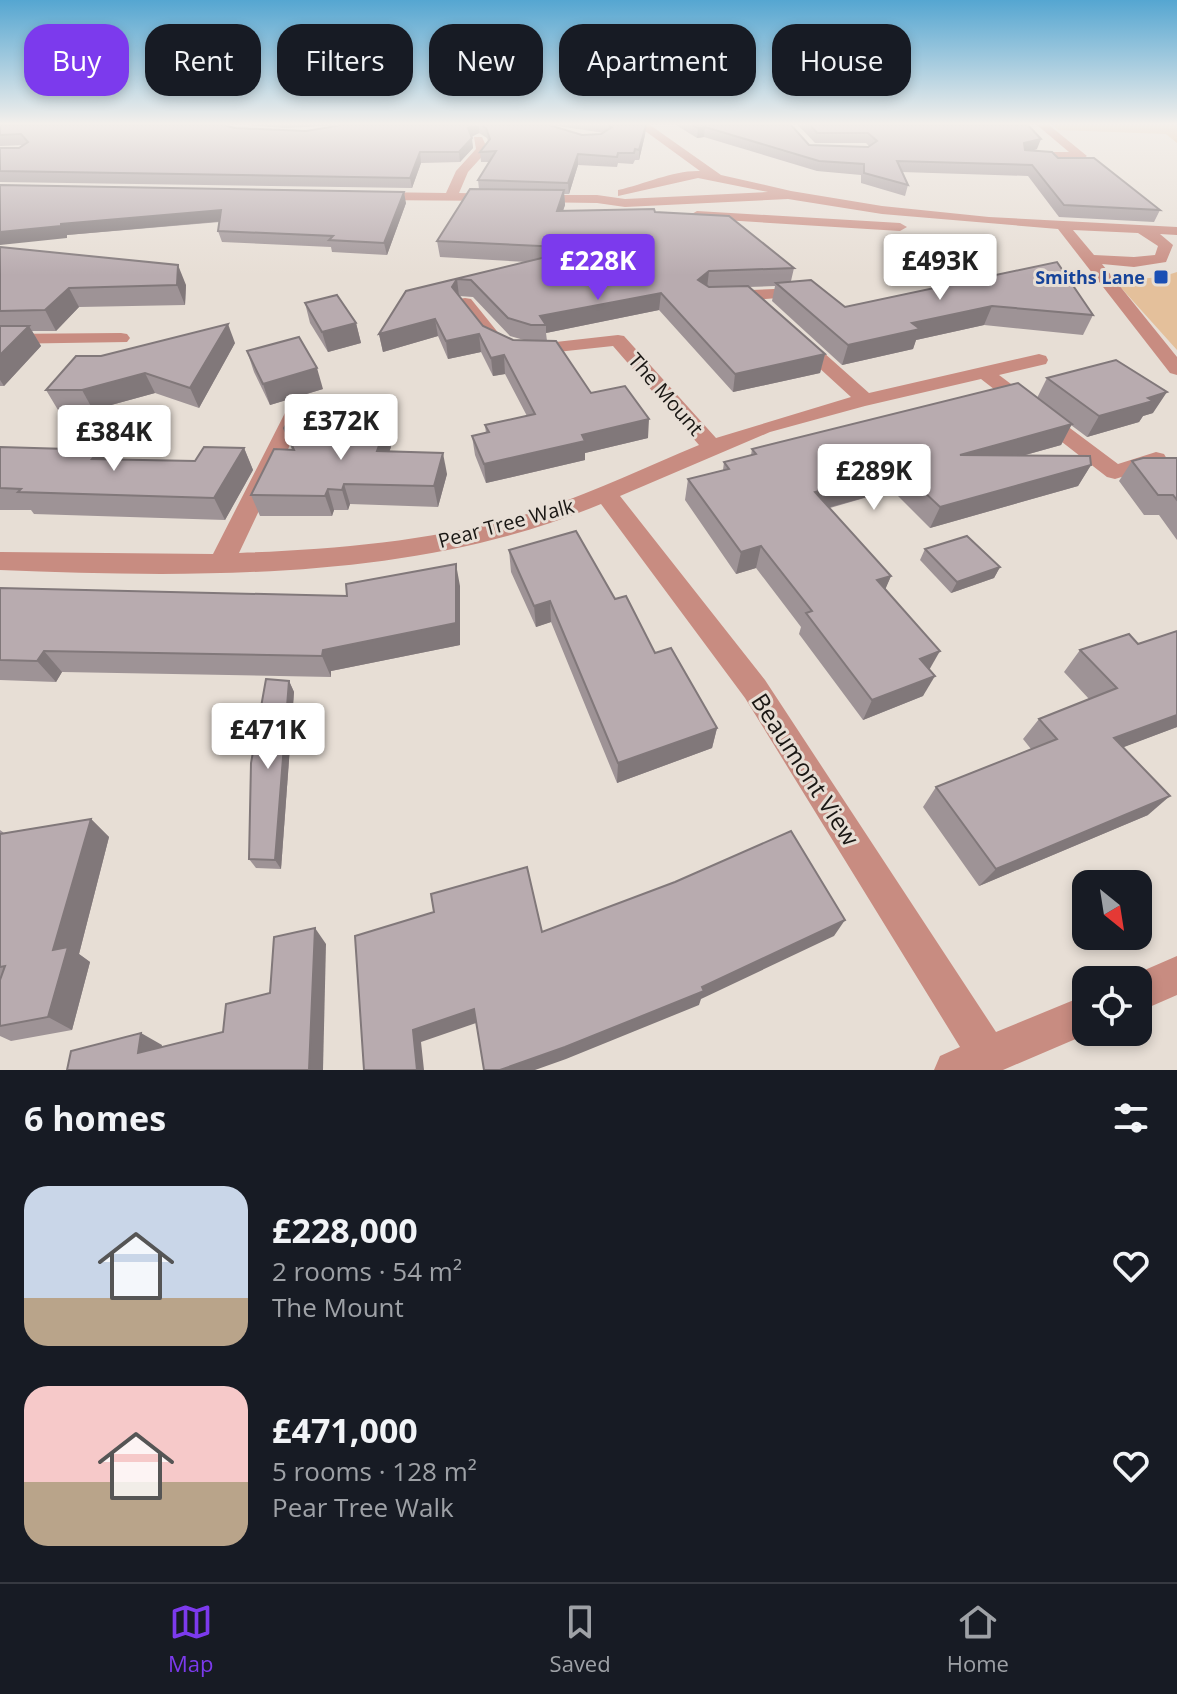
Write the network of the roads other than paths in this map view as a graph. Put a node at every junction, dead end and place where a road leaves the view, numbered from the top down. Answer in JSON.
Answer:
{"nodes":[{"id":1,"x":460,"y":175,"type":"edge"},
{"id":2,"x":666,"y":175,"type":"edge"},
{"id":3,"x":694,"y":175,"type":"edge"},
{"id":4,"x":704,"y":175,"type":"edge"},
{"id":5,"x":719,"y":175,"type":"edge"},
{"id":6,"x":724,"y":178,"type":"junction"},
{"id":7,"x":668,"y":181,"type":"junction"},
{"id":8,"x":788,"y":195,"type":"junction"},
{"id":9,"x":359,"y":196,"type":"edge"},
{"id":10,"x":451,"y":197,"type":"junction"},
{"id":11,"x":731,"y":197,"type":"junction"},
{"id":12,"x":597,"y":199,"type":"junction"},
{"id":13,"x":697,"y":201,"type":"junction"},
{"id":14,"x":882,"y":210,"type":"junction"},
{"id":15,"x":685,"y":215,"type":"edge"},
{"id":16,"x":1062,"y":225,"type":"junction"},
{"id":17,"x":885,"y":226,"type":"junction"},
{"id":18,"x":1143,"y":229,"type":"junction"},
{"id":19,"x":1177,"y":231,"type":"edge"},
{"id":20,"x":994,"y":233,"type":"dead end"},
{"id":21,"x":1090,"y":259,"type":"junction"},
{"id":22,"x":799,"y":293,"type":"edge"},
{"id":23,"x":465,"y":303,"type":"edge"},
{"id":24,"x":121,"y":338,"type":"dead end"},
{"id":25,"x":0,"y":339,"type":"edge"},
{"id":26,"x":1039,"y":360,"type":"dead end"},
{"id":27,"x":1177,"y":369,"type":"edge"},
{"id":28,"x":984,"y":372,"type":"junction"},
{"id":29,"x":866,"y":400,"type":"junction"},
{"id":30,"x":297,"y":409,"type":"dead end"},
{"id":31,"x":713,"y":448,"type":"junction"},
{"id":32,"x":1156,"y":459,"type":"edge"},
{"id":33,"x":606,"y":494,"type":"junction"},
{"id":34,"x":0,"y":561,"type":"edge"},
{"id":35,"x":222,"y":562,"type":"junction"},
{"id":36,"x":1177,"y":975,"type":"edge"},
{"id":37,"x":1152,"y":987,"type":"edge"},
{"id":38,"x":1072,"y":1021,"type":"edge"},
{"id":39,"x":971,"y":1063,"type":"edge"}],
"edges":[{"from":1,"to":10,"type":"street"},
{"from":2,"to":7,"type":"street"},
{"from":3,"to":7,"type":"street"},
{"from":4,"to":6,"type":"street"},
{"from":5,"to":6,"type":"street"},
{"from":6,"to":8,"type":"street"},
{"from":6,"to":11,"type":"street"},
{"from":7,"to":12,"type":"street"},
{"from":7,"to":13,"type":"street"},
{"from":8,"to":11,"type":"street"},
{"from":8,"to":14,"type":"street"},
{"from":9,"to":10,"type":"street"},
{"from":10,"to":12,"type":"street"},
{"from":11,"to":13,"type":"street"},
{"from":12,"to":13,"type":"street"},
{"from":14,"to":16,"type":"street"},
{"from":14,"to":17,"type":"street"},
{"from":15,"to":17,"type":"street"},
{"from":16,"to":18,"type":"street"},
{"from":16,"to":21,"type":"street"},
{"from":17,"to":20,"type":"street"},
{"from":18,"to":19,"type":"street"},
{"from":18,"to":21,"type":"street"},
{"from":21,"to":27,"type":"street"},
{"from":22,"to":29,"type":"street"},
{"from":23,"to":31,"type":"street","name":"The Mount"},
{"from":24,"to":25,"type":"street"},
{"from":26,"to":28,"type":"street","name":"Pear Tree Walk"},
{"from":28,"to":29,"type":"street","name":"Pear Tree Walk"},
{"from":28,"to":32,"type":"street"},
{"from":29,"to":31,"type":"street","name":"Pear Tree Walk"},
{"from":30,"to":35,"type":"street"},
{"from":31,"to":33,"type":"street","name":"Pear Tree Walk"},
{"from":33,"to":35,"type":"street","name":"Pear Tree Walk"},
{"from":33,"to":39,"type":"street","name":"Beaumont View"},
{"from":34,"to":35,"type":"street","name":"Pear Tree Walk"},
{"from":36,"to":37,"type":"street"},
{"from":38,"to":39,"type":"street"}]}
